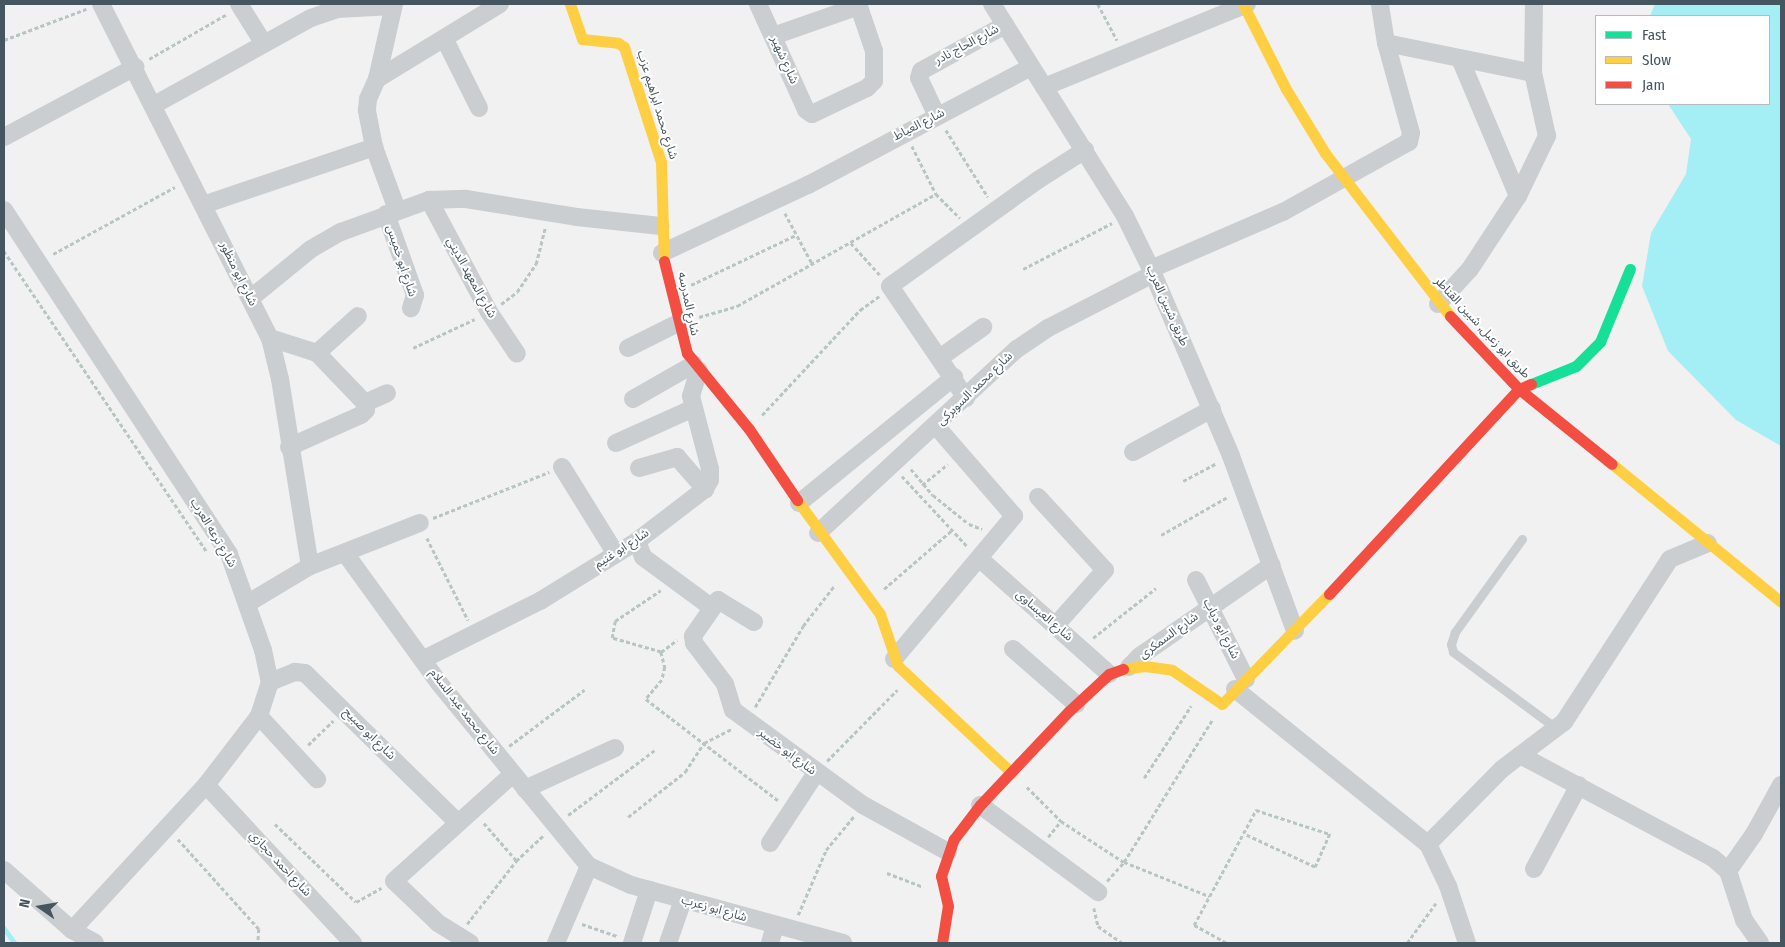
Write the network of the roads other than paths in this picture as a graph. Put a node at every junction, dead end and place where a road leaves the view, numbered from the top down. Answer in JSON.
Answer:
{"nodes":[{"id":1,"x":500,"y":4,"type":"edge"},
{"id":2,"x":570,"y":4,"type":"edge"},
{"id":3,"x":758,"y":4,"type":"edge"},
{"id":4,"x":992,"y":4,"type":"edge"},
{"id":5,"x":1245,"y":4,"type":"edge"},
{"id":6,"x":1380,"y":4,"type":"edge"},
{"id":7,"x":1534,"y":4,"type":"edge"},
{"id":8,"x":96,"y":5,"type":"edge"},
{"id":9,"x":240,"y":5,"type":"edge"},
{"id":10,"x":393,"y":5,"type":"edge"},
{"id":11,"x":858,"y":5,"type":"edge"},
{"id":12,"x":307,"y":11,"type":"edge"},
{"id":13,"x":1005,"y":25,"type":"junction"},
{"id":14,"x":773,"y":36,"type":"junction"},
{"id":15,"x":445,"y":40,"type":"junction"},
{"id":16,"x":1386,"y":43,"type":"junction"},
{"id":17,"x":264,"y":44,"type":"junction"},
{"id":18,"x":1460,"y":59,"type":"junction"},
{"id":19,"x":135,"y":67,"type":"junction"},
{"id":20,"x":1031,"y":67,"type":"junction"},
{"id":21,"x":1533,"y":73,"type":"junction"},
{"id":22,"x":377,"y":79,"type":"junction"},
{"id":23,"x":1044,"y":86,"type":"junction"},
{"id":24,"x":154,"y":104,"type":"junction"},
{"id":25,"x":479,"y":108,"type":"dead end"},
{"id":26,"x":937,"y":116,"type":"junction"},
{"id":27,"x":4,"y":137,"type":"edge"},
{"id":28,"x":374,"y":147,"type":"junction"},
{"id":29,"x":1085,"y":150,"type":"junction"},
{"id":30,"x":1344,"y":179,"type":"junction"},
{"id":31,"x":1518,"y":196,"type":"junction"},
{"id":32,"x":429,"y":200,"type":"junction"},
{"id":33,"x":204,"y":205,"type":"junction"},
{"id":34,"x":4,"y":210,"type":"edge"},
{"id":35,"x":391,"y":212,"type":"junction"},
{"id":36,"x":661,"y":226,"type":"junction"},
{"id":37,"x":662,"y":253,"type":"junction"},
{"id":38,"x":1630,"y":269,"type":"dead end"},
{"id":39,"x":1152,"y":272,"type":"junction"},
{"id":40,"x":251,"y":298,"type":"junction"},
{"id":41,"x":1438,"y":304,"type":"junction"},
{"id":42,"x":411,"y":308,"type":"dead end"},
{"id":43,"x":358,"y":316,"type":"dead end"},
{"id":44,"x":678,"y":323,"type":"junction"},
{"id":45,"x":983,"y":327,"type":"dead end"},
{"id":46,"x":270,"y":338,"type":"junction"},
{"id":47,"x":628,"y":348,"type":"dead end"},
{"id":48,"x":317,"y":353,"type":"junction"},
{"id":49,"x":517,"y":354,"type":"dead end"},
{"id":50,"x":941,"y":357,"type":"junction"},
{"id":51,"x":696,"y":367,"type":"junction"},
{"id":52,"x":954,"y":377,"type":"junction"},
{"id":53,"x":1519,"y":389,"type":"junction"},
{"id":54,"x":387,"y":393,"type":"dead end"},
{"id":55,"x":966,"y":398,"type":"junction"},
{"id":56,"x":633,"y":399,"type":"dead end"},
{"id":57,"x":365,"y":403,"type":"junction"},
{"id":58,"x":694,"y":408,"type":"junction"},
{"id":59,"x":1212,"y":409,"type":"junction"},
{"id":60,"x":936,"y":426,"type":"junction"},
{"id":61,"x":616,"y":443,"type":"dead end"},
{"id":62,"x":289,"y":447,"type":"junction"},
{"id":63,"x":1133,"y":452,"type":"dead end"},
{"id":64,"x":562,"y":467,"type":"road end"},
{"id":65,"x":639,"y":468,"type":"dead end"},
{"id":66,"x":705,"y":489,"type":"junction"},
{"id":67,"x":1038,"y":497,"type":"dead end"},
{"id":68,"x":799,"y":503,"type":"junction"},
{"id":69,"x":420,"y":523,"type":"road end"},
{"id":70,"x":818,"y":533,"type":"junction"},
{"id":71,"x":1522,"y":539,"type":"dead end"},
{"id":72,"x":637,"y":541,"type":"junction"},
{"id":73,"x":1708,"y":543,"type":"junction"},
{"id":74,"x":345,"y":553,"type":"junction"},
{"id":75,"x":616,"y":554,"type":"junction"},
{"id":76,"x":980,"y":559,"type":"junction"},
{"id":77,"x":1272,"y":565,"type":"junction"},
{"id":78,"x":310,"y":566,"type":"junction"},
{"id":79,"x":1196,"y":580,"type":"dead end"},
{"id":80,"x":244,"y":596,"type":"junction"},
{"id":81,"x":1781,"y":602,"type":"edge"},
{"id":82,"x":715,"y":604,"type":"junction"},
{"id":83,"x":1210,"y":607,"type":"junction"},
{"id":84,"x":754,"y":622,"type":"dead end"},
{"id":85,"x":1055,"y":626,"type":"junction"},
{"id":86,"x":1295,"y":631,"type":"junction"},
{"id":87,"x":1013,"y":649,"type":"dead end"},
{"id":88,"x":424,"y":659,"type":"junction"},
{"id":89,"x":894,"y":659,"type":"junction"},
{"id":90,"x":1129,"y":667,"type":"junction"},
{"id":91,"x":1109,"y":674,"type":"junction"},
{"id":92,"x":270,"y":682,"type":"junction"},
{"id":93,"x":1241,"y":684,"type":"junction"},
{"id":94,"x":1076,"y":704,"type":"junction"},
{"id":95,"x":259,"y":716,"type":"junction"},
{"id":96,"x":1557,"y":730,"type":"junction"},
{"id":97,"x":615,"y":748,"type":"dead end"},
{"id":98,"x":1520,"y":754,"type":"junction"},
{"id":99,"x":816,"y":773,"type":"junction"},
{"id":100,"x":1012,"y":773,"type":"junction"},
{"id":101,"x":513,"y":774,"type":"junction"},
{"id":102,"x":317,"y":779,"type":"dead end"},
{"id":103,"x":206,"y":785,"type":"junction"},
{"id":104,"x":1580,"y":785,"type":"junction"},
{"id":105,"x":1781,"y":785,"type":"edge"},
{"id":106,"x":525,"y":789,"type":"junction"},
{"id":107,"x":980,"y":805,"type":"junction"},
{"id":108,"x":458,"y":823,"type":"junction"},
{"id":109,"x":770,"y":843,"type":"dead end"},
{"id":110,"x":1428,"y":844,"type":"junction"},
{"id":111,"x":948,"y":852,"type":"junction"},
{"id":112,"x":589,"y":866,"type":"junction"},
{"id":113,"x":1534,"y":869,"type":"dead end"},
{"id":114,"x":4,"y":870,"type":"edge"},
{"id":115,"x":1728,"y":871,"type":"junction"},
{"id":116,"x":649,"y":890,"type":"junction"},
{"id":117,"x":1098,"y":892,"type":"road end"},
{"id":118,"x":683,"y":900,"type":"junction"},
{"id":119,"x":783,"y":928,"type":"junction"},
{"id":120,"x":75,"y":936,"type":"edge"},
{"id":121,"x":464,"y":940,"type":"edge"},
{"id":122,"x":632,"y":942,"type":"edge"},
{"id":123,"x":95,"y":943,"type":"edge"},
{"id":124,"x":354,"y":943,"type":"edge"},
{"id":125,"x":556,"y":943,"type":"edge"},
{"id":126,"x":668,"y":943,"type":"edge"},
{"id":127,"x":770,"y":943,"type":"edge"},
{"id":128,"x":843,"y":943,"type":"edge"},
{"id":129,"x":942,"y":943,"type":"edge"},
{"id":130,"x":1467,"y":943,"type":"edge"},
{"id":131,"x":1760,"y":943,"type":"edge"}],
"edges":[{"from":1,"to":15,"type":"street"},
{"from":2,"to":36,"type":"street","name":"شارع محمد ابراهيم عزب"},
{"from":3,"to":14,"type":"street","name":"شارع شهير"},
{"from":4,"to":13,"type":"street","name":"طريق شبين العرب"},
{"from":5,"to":23,"type":"street"},
{"from":5,"to":30,"type":"street","name":"طريق ابو زعبل, شبين القناطر"},
{"from":6,"to":16,"type":"street"},
{"from":7,"to":21,"type":"street"},
{"from":8,"to":19,"type":"street","name":"شارع ابو منظور"},
{"from":9,"to":17,"type":"street"},
{"from":10,"to":12,"type":"street"},
{"from":10,"to":22,"type":"street","name":"شارع ابو خميس"},
{"from":11,"to":14,"type":"street"},
{"from":11,"to":14,"type":"street","name":"شارع شهير"},
{"from":12,"to":17,"type":"street"},
{"from":13,"to":20,"type":"street","name":"طريق شبين العرب"},
{"from":13,"to":26,"type":"street","name":"شارع الحاج نادر"},
{"from":15,"to":22,"type":"street"},
{"from":15,"to":25,"type":"street"},
{"from":16,"to":18,"type":"street"},
{"from":16,"to":30,"type":"street","name":"شارع محمد السوبركى"},
{"from":17,"to":24,"type":"street"},
{"from":18,"to":21,"type":"street"},
{"from":18,"to":31,"type":"street"},
{"from":19,"to":24,"type":"street","name":"شارع ابو منظور"},
{"from":19,"to":27,"type":"street"},
{"from":20,"to":23,"type":"street","name":"طريق شبين العرب"},
{"from":20,"to":26,"type":"street","name":"شارع العياط"},
{"from":21,"to":31,"type":"street"},
{"from":22,"to":28,"type":"street","name":"شارع ابو خميس"},
{"from":23,"to":29,"type":"street","name":"طريق شبين العرب"},
{"from":24,"to":33,"type":"street","name":"شارع ابو منظور"},
{"from":26,"to":37,"type":"street","name":"شارع العياط"},
{"from":28,"to":33,"type":"street"},
{"from":28,"to":35,"type":"street","name":"شارع ابو خميس"},
{"from":29,"to":39,"type":"street","name":"طريق شبين العرب"},
{"from":29,"to":50,"type":"street"},
{"from":30,"to":39,"type":"street","name":"شارع محمد السوبركى"},
{"from":30,"to":41,"type":"street","name":"طريق ابو زعبل, شبين القناطر"},
{"from":31,"to":41,"type":"street"},
{"from":32,"to":35,"type":"street"},
{"from":32,"to":36,"type":"street"},
{"from":32,"to":49,"type":"street","name":"شارع المعهد الديني"},
{"from":33,"to":40,"type":"street","name":"شارع ابو منظور"},
{"from":34,"to":80,"type":"street","name":"شارع ترعه العرب"},
{"from":35,"to":40,"type":"street"},
{"from":35,"to":42,"type":"street","name":"شارع ابو خميس"},
{"from":36,"to":37,"type":"street","name":"شارع محمد ابراهيم عزب"},
{"from":37,"to":44,"type":"street","name":"شارع المدرسه"},
{"from":38,"to":53,"type":"street"},
{"from":39,"to":55,"type":"street","name":"شارع محمد السوبركى"},
{"from":39,"to":59,"type":"street","name":"طريق شبين العرب"},
{"from":40,"to":46,"type":"street","name":"شارع ابو منظور"},
{"from":41,"to":53,"type":"street","name":"طريق ابو زعبل, شبين القناطر"},
{"from":43,"to":48,"type":"street"},
{"from":44,"to":47,"type":"street"},
{"from":44,"to":51,"type":"street","name":"شارع المدرسه"},
{"from":45,"to":50,"type":"street"},
{"from":46,"to":48,"type":"street"},
{"from":46,"to":62,"type":"street","name":"شارع ابو منظور"},
{"from":48,"to":57,"type":"street"},
{"from":50,"to":52,"type":"street"},
{"from":51,"to":56,"type":"street"},
{"from":51,"to":58,"type":"street"},
{"from":51,"to":68,"type":"street","name":"شارع المدرسه"},
{"from":52,"to":55,"type":"street"},
{"from":52,"to":68,"type":"street"},
{"from":53,"to":73,"type":"street","name":"طريق ابو زعبل, شبين القناطر"},
{"from":53,"to":86,"type":"street"},
{"from":54,"to":57,"type":"street"},
{"from":55,"to":60,"type":"street","name":"شارع محمد السوبركى"},
{"from":57,"to":62,"type":"street"},
{"from":58,"to":61,"type":"street"},
{"from":58,"to":66,"type":"street"},
{"from":59,"to":63,"type":"street"},
{"from":59,"to":77,"type":"street","name":"طريق شبين العرب"},
{"from":60,"to":70,"type":"street","name":"شارع محمد السوبركى"},
{"from":60,"to":76,"type":"street"},
{"from":62,"to":78,"type":"street","name":"شارع ابو منظور"},
{"from":64,"to":75,"type":"street"},
{"from":65,"to":66,"type":"street"},
{"from":66,"to":72,"type":"street","name":"شارع ابو غنيم"},
{"from":67,"to":85,"type":"street"},
{"from":68,"to":70,"type":"street","name":"شارع المدرسه"},
{"from":69,"to":74,"type":"street"},
{"from":70,"to":89,"type":"street","name":"شارع المدرسه"},
{"from":71,"to":96,"type":"lane"},
{"from":72,"to":75,"type":"street","name":"شارع ابو غنيم"},
{"from":72,"to":82,"type":"street"},
{"from":73,"to":81,"type":"street","name":"طريق ابو زعبل, شبين القناطر"},
{"from":73,"to":96,"type":"street"},
{"from":74,"to":78,"type":"street"},
{"from":74,"to":88,"type":"street","name":"شارع محمد عبد السلام"},
{"from":75,"to":88,"type":"street","name":"شارع ابو غنيم"},
{"from":76,"to":85,"type":"street","name":"شارع العبساوى"},
{"from":76,"to":89,"type":"street"},
{"from":77,"to":83,"type":"street","name":"شارع السمكرى"},
{"from":77,"to":86,"type":"street","name":"طريق شبين العرب"},
{"from":78,"to":80,"type":"street"},
{"from":79,"to":83,"type":"street","name":"شارع ابو دياب"},
{"from":80,"to":92,"type":"street","name":"شارع ترعه العرب"},
{"from":82,"to":84,"type":"street"},
{"from":82,"to":99,"type":"street","name":"شارع ابو خضير"},
{"from":83,"to":90,"type":"street","name":"شارع السمكرى"},
{"from":83,"to":93,"type":"street","name":"شارع ابو دياب"},
{"from":85,"to":91,"type":"street","name":"شارع العبساوى"},
{"from":86,"to":93,"type":"street"},
{"from":87,"to":94,"type":"street"},
{"from":88,"to":101,"type":"street","name":"شارع محمد عبد السلام"},
{"from":89,"to":100,"type":"street"},
{"from":90,"to":91,"type":"street"},
{"from":90,"to":93,"type":"street"},
{"from":91,"to":94,"type":"street"},
{"from":92,"to":95,"type":"street"},
{"from":92,"to":108,"type":"street","name":"شارع ابو صبيح"},
{"from":93,"to":110,"type":"street"},
{"from":94,"to":100,"type":"street"},
{"from":95,"to":102,"type":"street"},
{"from":95,"to":103,"type":"street"},
{"from":96,"to":98,"type":"street"},
{"from":97,"to":106,"type":"street"},
{"from":98,"to":104,"type":"street"},
{"from":98,"to":110,"type":"street"},
{"from":99,"to":109,"type":"street"},
{"from":99,"to":111,"type":"street","name":"شارع ابو خضير"},
{"from":100,"to":107,"type":"street"},
{"from":101,"to":106,"type":"street","name":"شارع محمد عبد السلام"},
{"from":101,"to":108,"type":"street"},
{"from":103,"to":120,"type":"street"},
{"from":103,"to":124,"type":"street","name":"شارع احمد حجازي"},
{"from":104,"to":113,"type":"street"},
{"from":104,"to":115,"type":"street"},
{"from":105,"to":115,"type":"street"},
{"from":106,"to":112,"type":"street","name":"شارع محمد عبد السلام"},
{"from":107,"to":111,"type":"street"},
{"from":107,"to":117,"type":"street"},
{"from":108,"to":121,"type":"street"},
{"from":110,"to":130,"type":"street"},
{"from":111,"to":129,"type":"street"},
{"from":112,"to":116,"type":"street","name":"شارع ابو زعرب"},
{"from":112,"to":125,"type":"street"},
{"from":114,"to":120,"type":"street"},
{"from":115,"to":131,"type":"street"},
{"from":116,"to":118,"type":"street","name":"شارع ابو زعرب"},
{"from":116,"to":122,"type":"street"},
{"from":118,"to":119,"type":"street","name":"شارع ابو زعرب"},
{"from":118,"to":126,"type":"street"},
{"from":119,"to":127,"type":"street"},
{"from":119,"to":128,"type":"street","name":"شارع ابو زعرب"},
{"from":120,"to":123,"type":"street"}]}
